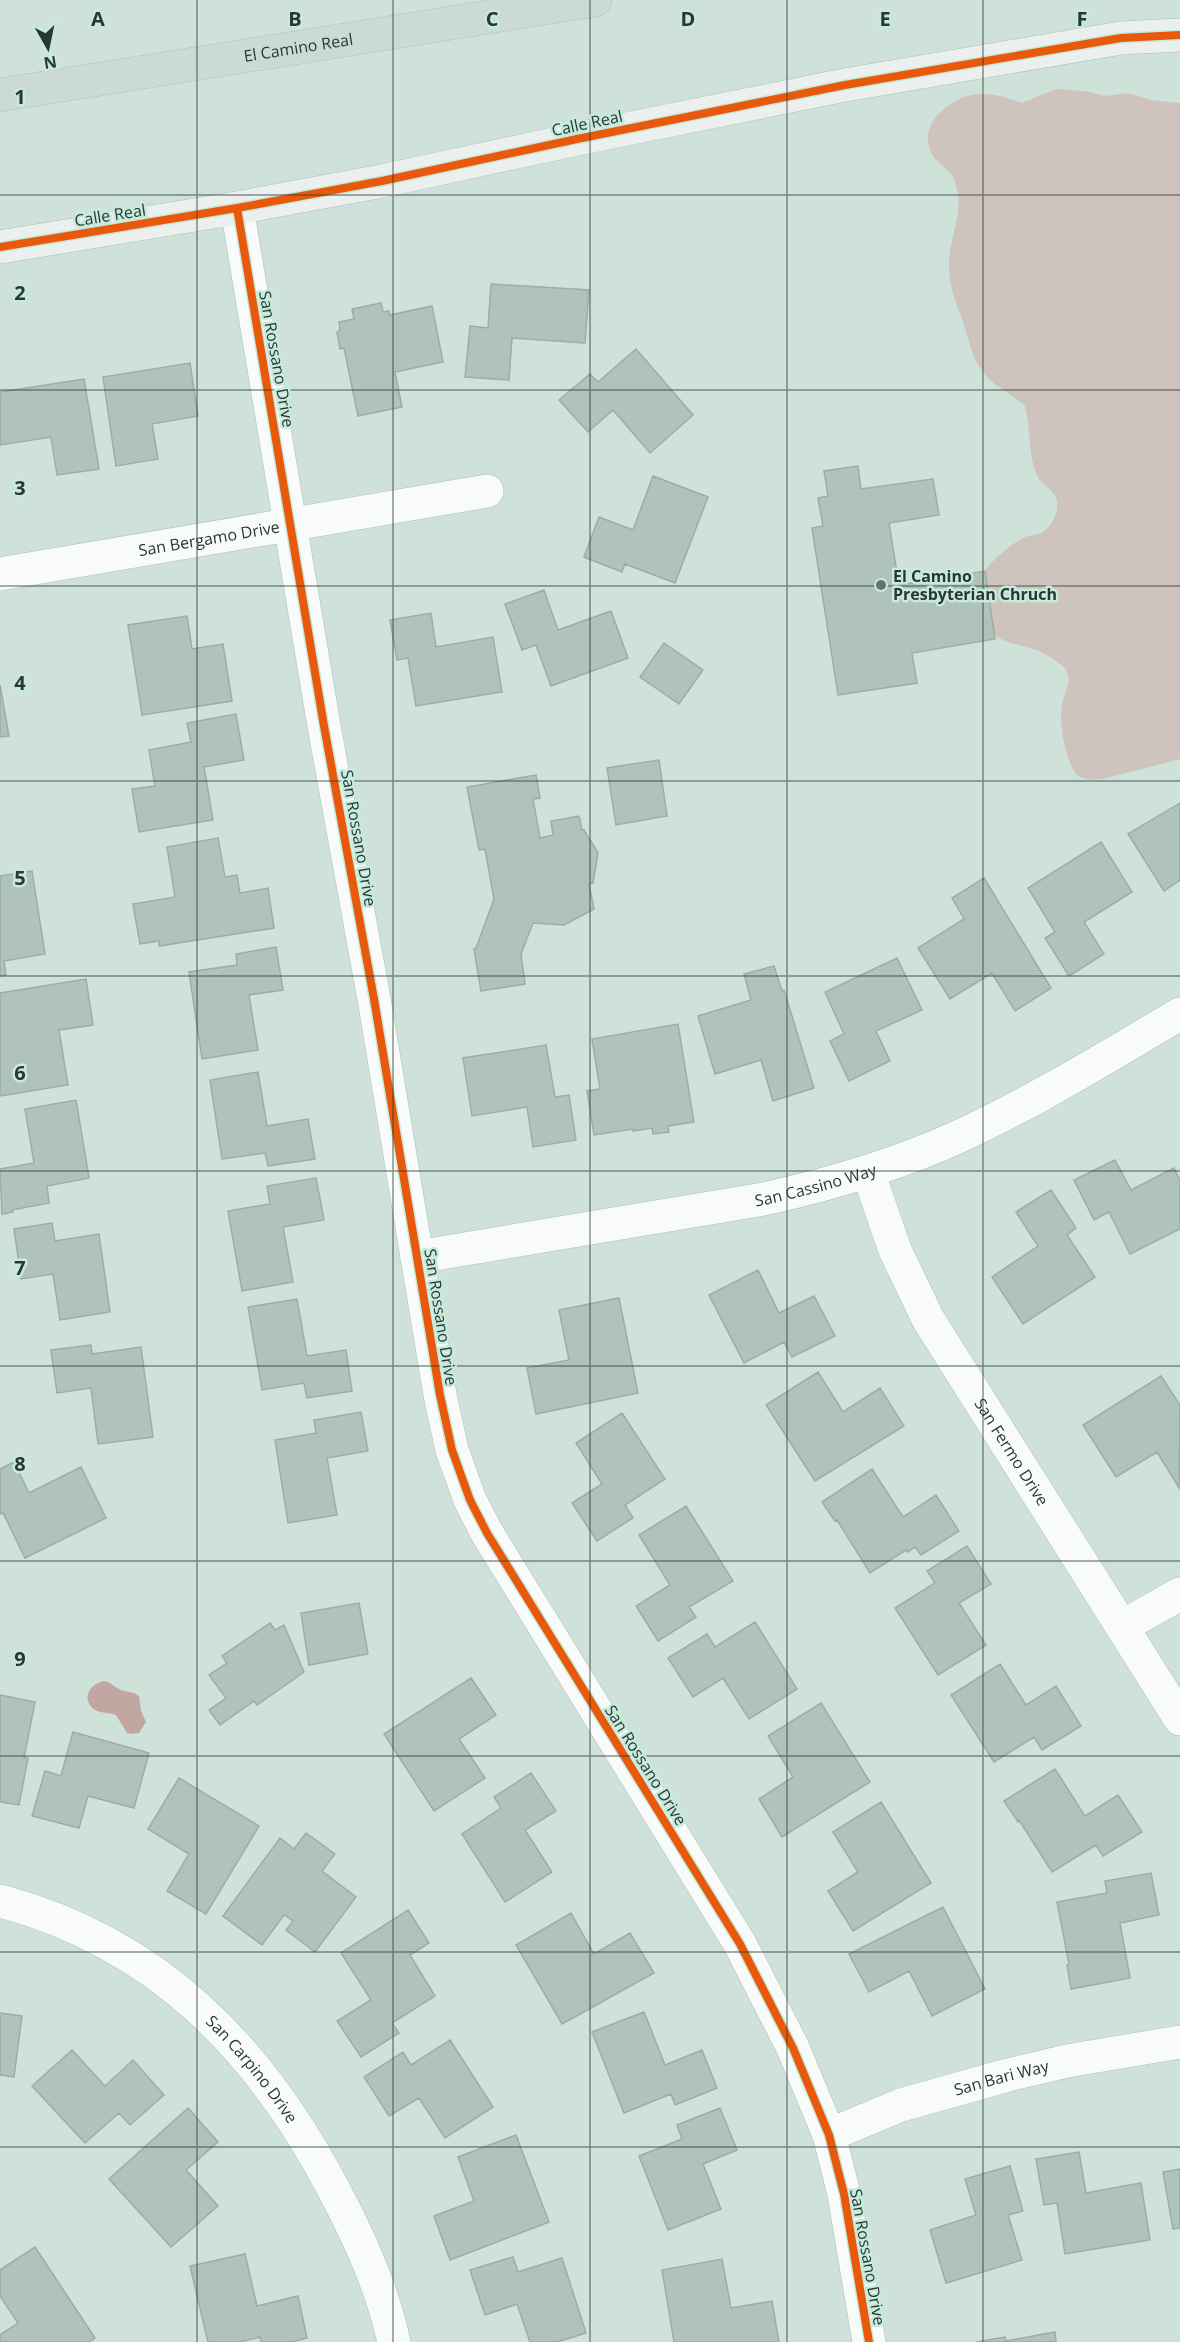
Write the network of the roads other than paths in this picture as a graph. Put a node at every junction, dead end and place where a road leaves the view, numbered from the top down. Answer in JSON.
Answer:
{"nodes":[{"id":1,"x":595,"y":0,"type":"edge"},
{"id":2,"x":1180,"y":35,"type":"edge"},
{"id":3,"x":0,"y":95,"type":"edge"},
{"id":4,"x":237,"y":208,"type":"junction"},
{"id":5,"x":0,"y":247,"type":"edge"},
{"id":6,"x":487,"y":491,"type":"dead end"},
{"id":7,"x":291,"y":524,"type":"junction"},
{"id":8,"x":0,"y":574,"type":"edge"},
{"id":9,"x":1180,"y":1014,"type":"edge"},
{"id":10,"x":868,"y":1172,"type":"junction"},
{"id":11,"x":417,"y":1257,"type":"junction"},
{"id":12,"x":1180,"y":1594,"type":"edge"},
{"id":13,"x":1123,"y":1626,"type":"junction"},
{"id":14,"x":1180,"y":1719,"type":"edge"},
{"id":15,"x":0,"y":1901,"type":"edge"},
{"id":16,"x":1180,"y":2042,"type":"edge"},
{"id":17,"x":829,"y":2135,"type":"junction"},
{"id":18,"x":394,"y":2342,"type":"edge"},
{"id":19,"x":869,"y":2342,"type":"edge"}],
"edges":[{"from":1,"to":3,"type":"highway","name":"El Camino Real"},
{"from":2,"to":4,"type":"street","name":"Calle Real"},
{"from":4,"to":5,"type":"street","name":"Calle Real"},
{"from":4,"to":7,"type":"street","name":"San Rossano Drive"},
{"from":6,"to":7,"type":"street","name":"San Bergamo Drive"},
{"from":7,"to":8,"type":"street","name":"San Bergamo Drive"},
{"from":7,"to":11,"type":"street","name":"San Rossano Drive"},
{"from":9,"to":10,"type":"street","name":"San Cassino Way"},
{"from":10,"to":11,"type":"street","name":"San Cassino Way"},
{"from":10,"to":13,"type":"street","name":"San Fermo Drive"},
{"from":11,"to":17,"type":"street","name":"San Rossano Drive"},
{"from":12,"to":13,"type":"street"},
{"from":13,"to":14,"type":"street","name":"San Fermo Drive"},
{"from":15,"to":18,"type":"street","name":"San Carpino Drive"},
{"from":16,"to":17,"type":"street","name":"San Bari Way"},
{"from":17,"to":19,"type":"street","name":"San Rossano Drive"}]}
